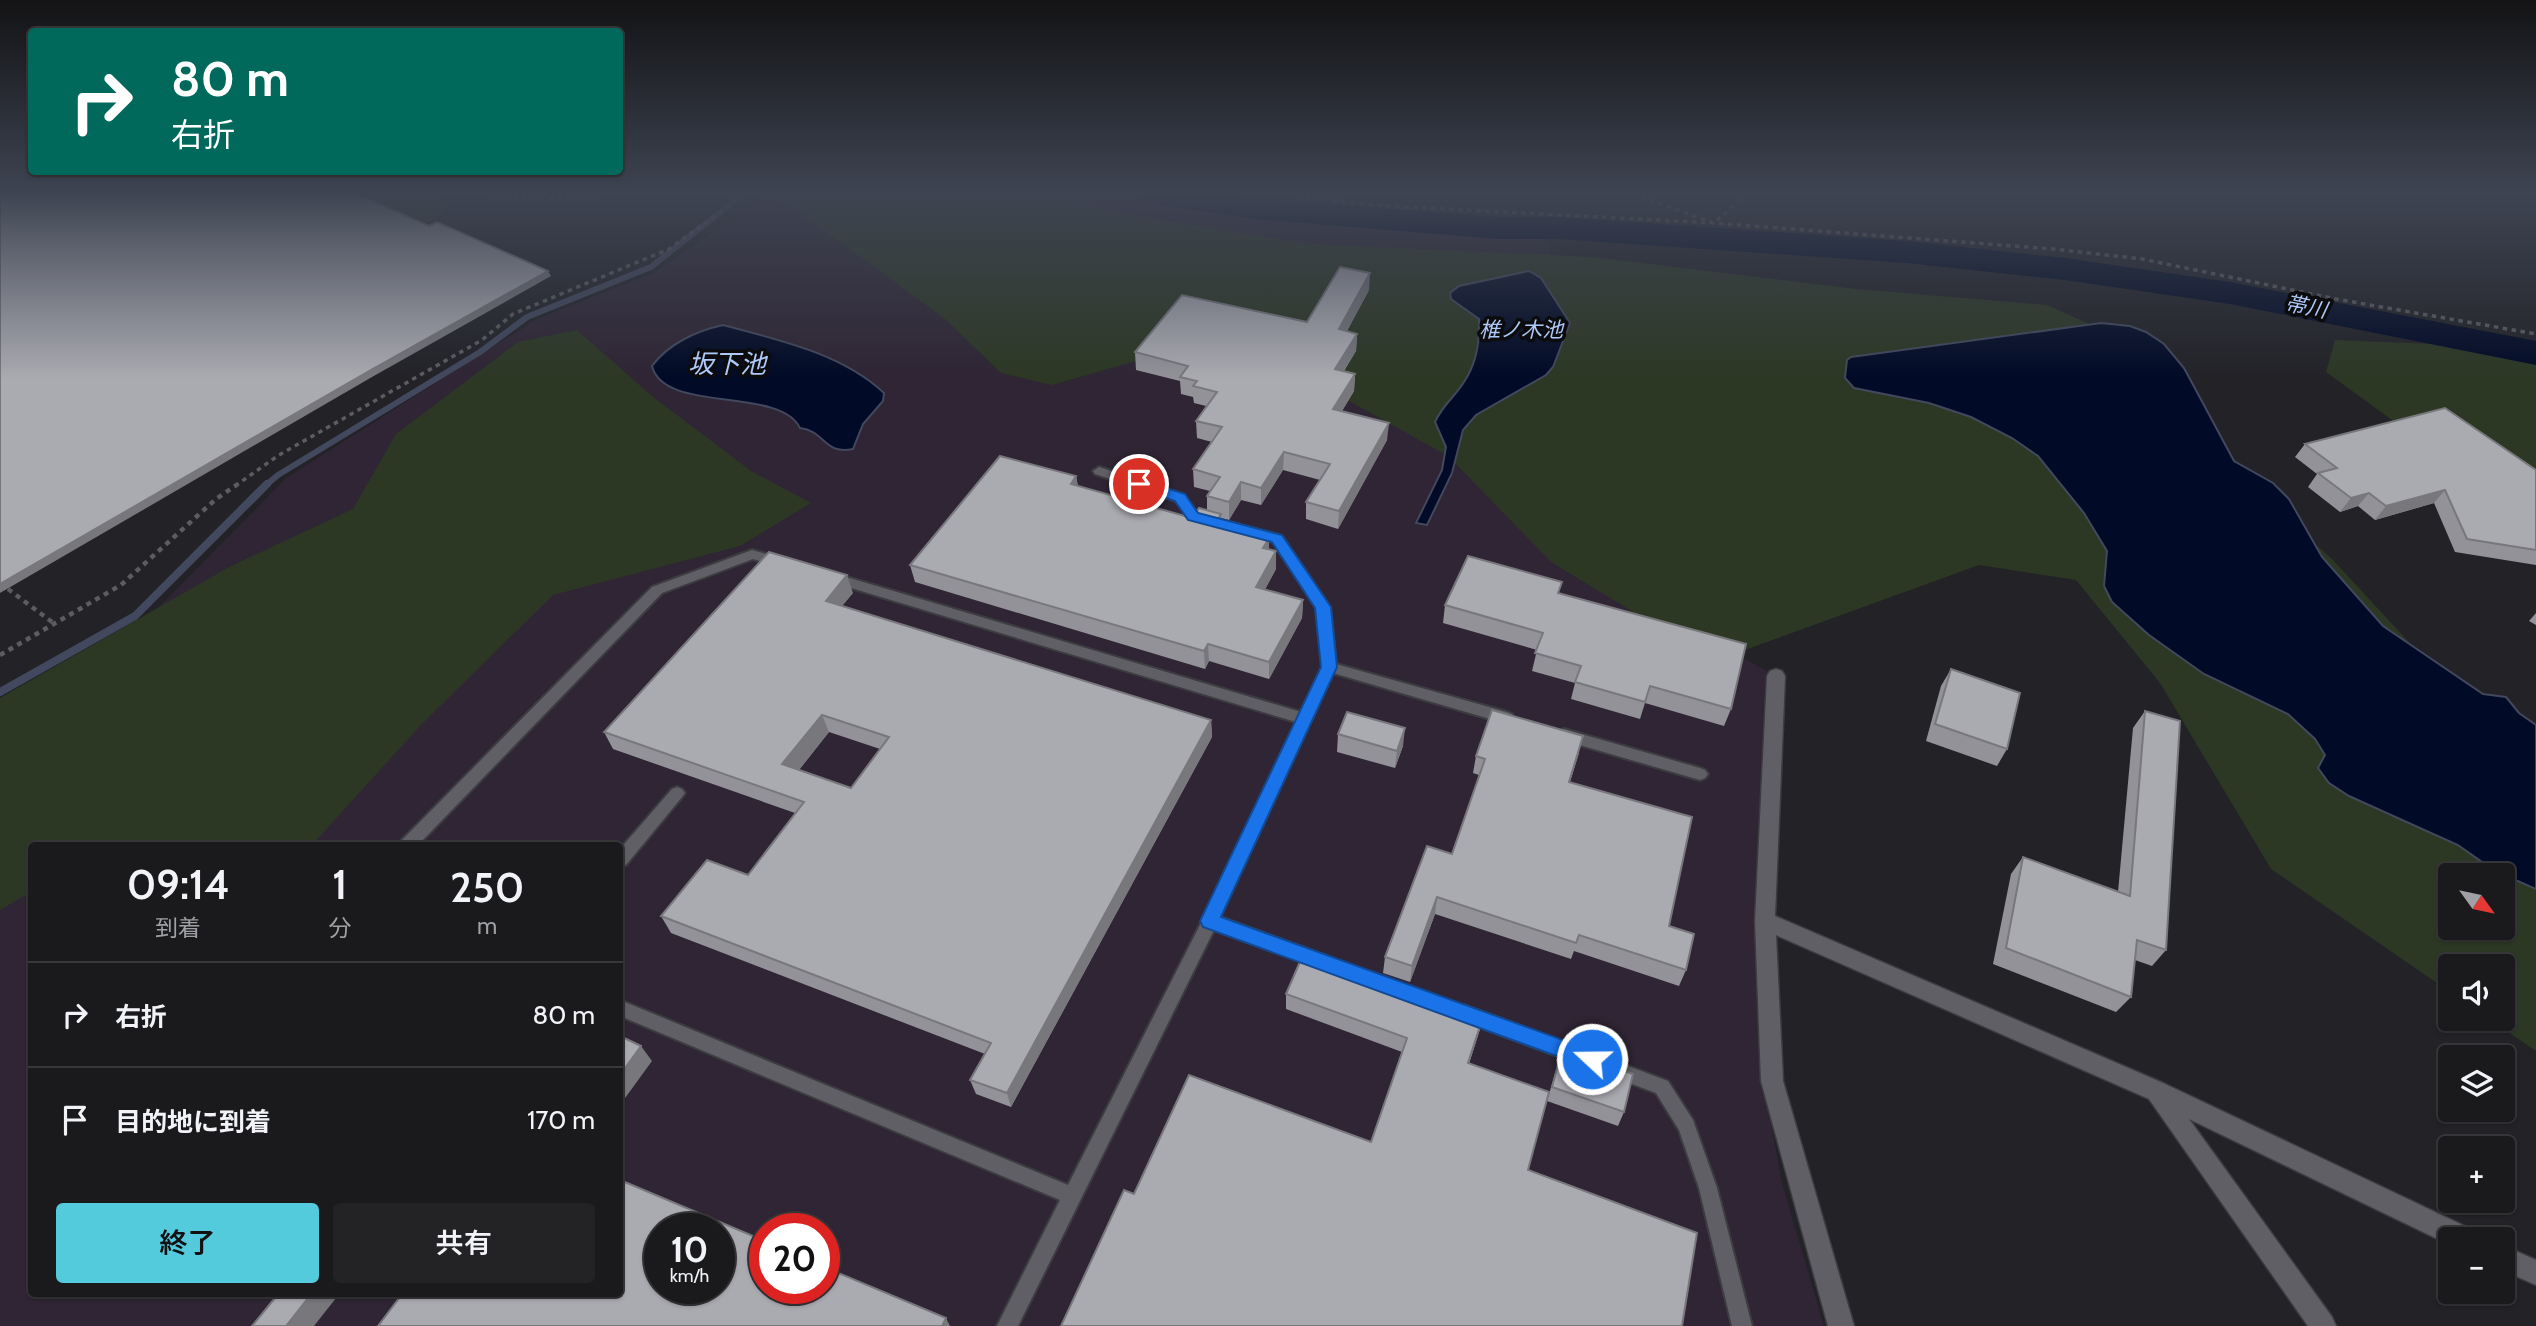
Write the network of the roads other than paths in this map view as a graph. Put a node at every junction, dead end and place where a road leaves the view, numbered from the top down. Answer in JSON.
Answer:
{"nodes":[{"id":1,"x":1098,"y":471,"type":"dead end"},
{"id":2,"x":792,"y":565,"type":"edge"},
{"id":3,"x":818,"y":573,"type":"edge"},
{"id":4,"x":1329,"y":667,"type":"junction"},
{"id":5,"x":1776,"y":676,"type":"dead end"},
{"id":6,"x":1304,"y":719,"type":"junction"},
{"id":7,"x":1528,"y":724,"type":"edge"},
{"id":8,"x":1554,"y":732,"type":"edge"},
{"id":9,"x":1700,"y":774,"type":"dead end"},
{"id":10,"x":677,"y":793,"type":"dead end"},
{"id":11,"x":411,"y":842,"type":"edge"},
{"id":12,"x":623,"y":856,"type":"edge"},
{"id":13,"x":1210,"y":921,"type":"junction"},
{"id":14,"x":1765,"y":921,"type":"junction"},
{"id":15,"x":1338,"y":967,"type":"edge"},
{"id":16,"x":623,"y":1009,"type":"edge"},
{"id":17,"x":1453,"y":1009,"type":"edge"},
{"id":18,"x":2155,"y":1091,"type":"junction"},
{"id":19,"x":1072,"y":1196,"type":"junction"},
{"id":20,"x":2439,"y":1227,"type":"edge"},
{"id":21,"x":2515,"y":1263,"type":"edge"},
{"id":22,"x":2536,"y":1273,"type":"edge"},
{"id":23,"x":1007,"y":1326,"type":"edge"},
{"id":24,"x":1742,"y":1326,"type":"edge"},
{"id":25,"x":1841,"y":1326,"type":"edge"},
{"id":26,"x":2323,"y":1326,"type":"edge"}],
"edges":[{"from":1,"to":4,"type":"lane"},
{"from":2,"to":11,"type":"lane"},
{"from":3,"to":6,"type":"lane"},
{"from":4,"to":6,"type":"lane"},
{"from":4,"to":7,"type":"lane"},
{"from":5,"to":14,"type":"street"},
{"from":6,"to":13,"type":"lane"},
{"from":8,"to":9,"type":"lane"},
{"from":10,"to":12,"type":"lane"},
{"from":13,"to":15,"type":"lane"},
{"from":13,"to":19,"type":"lane"},
{"from":14,"to":18,"type":"street"},
{"from":14,"to":25,"type":"street"},
{"from":16,"to":19,"type":"lane"},
{"from":17,"to":24,"type":"lane"},
{"from":18,"to":20,"type":"street"},
{"from":18,"to":26,"type":"street"},
{"from":19,"to":23,"type":"lane"},
{"from":21,"to":22,"type":"street"}]}
